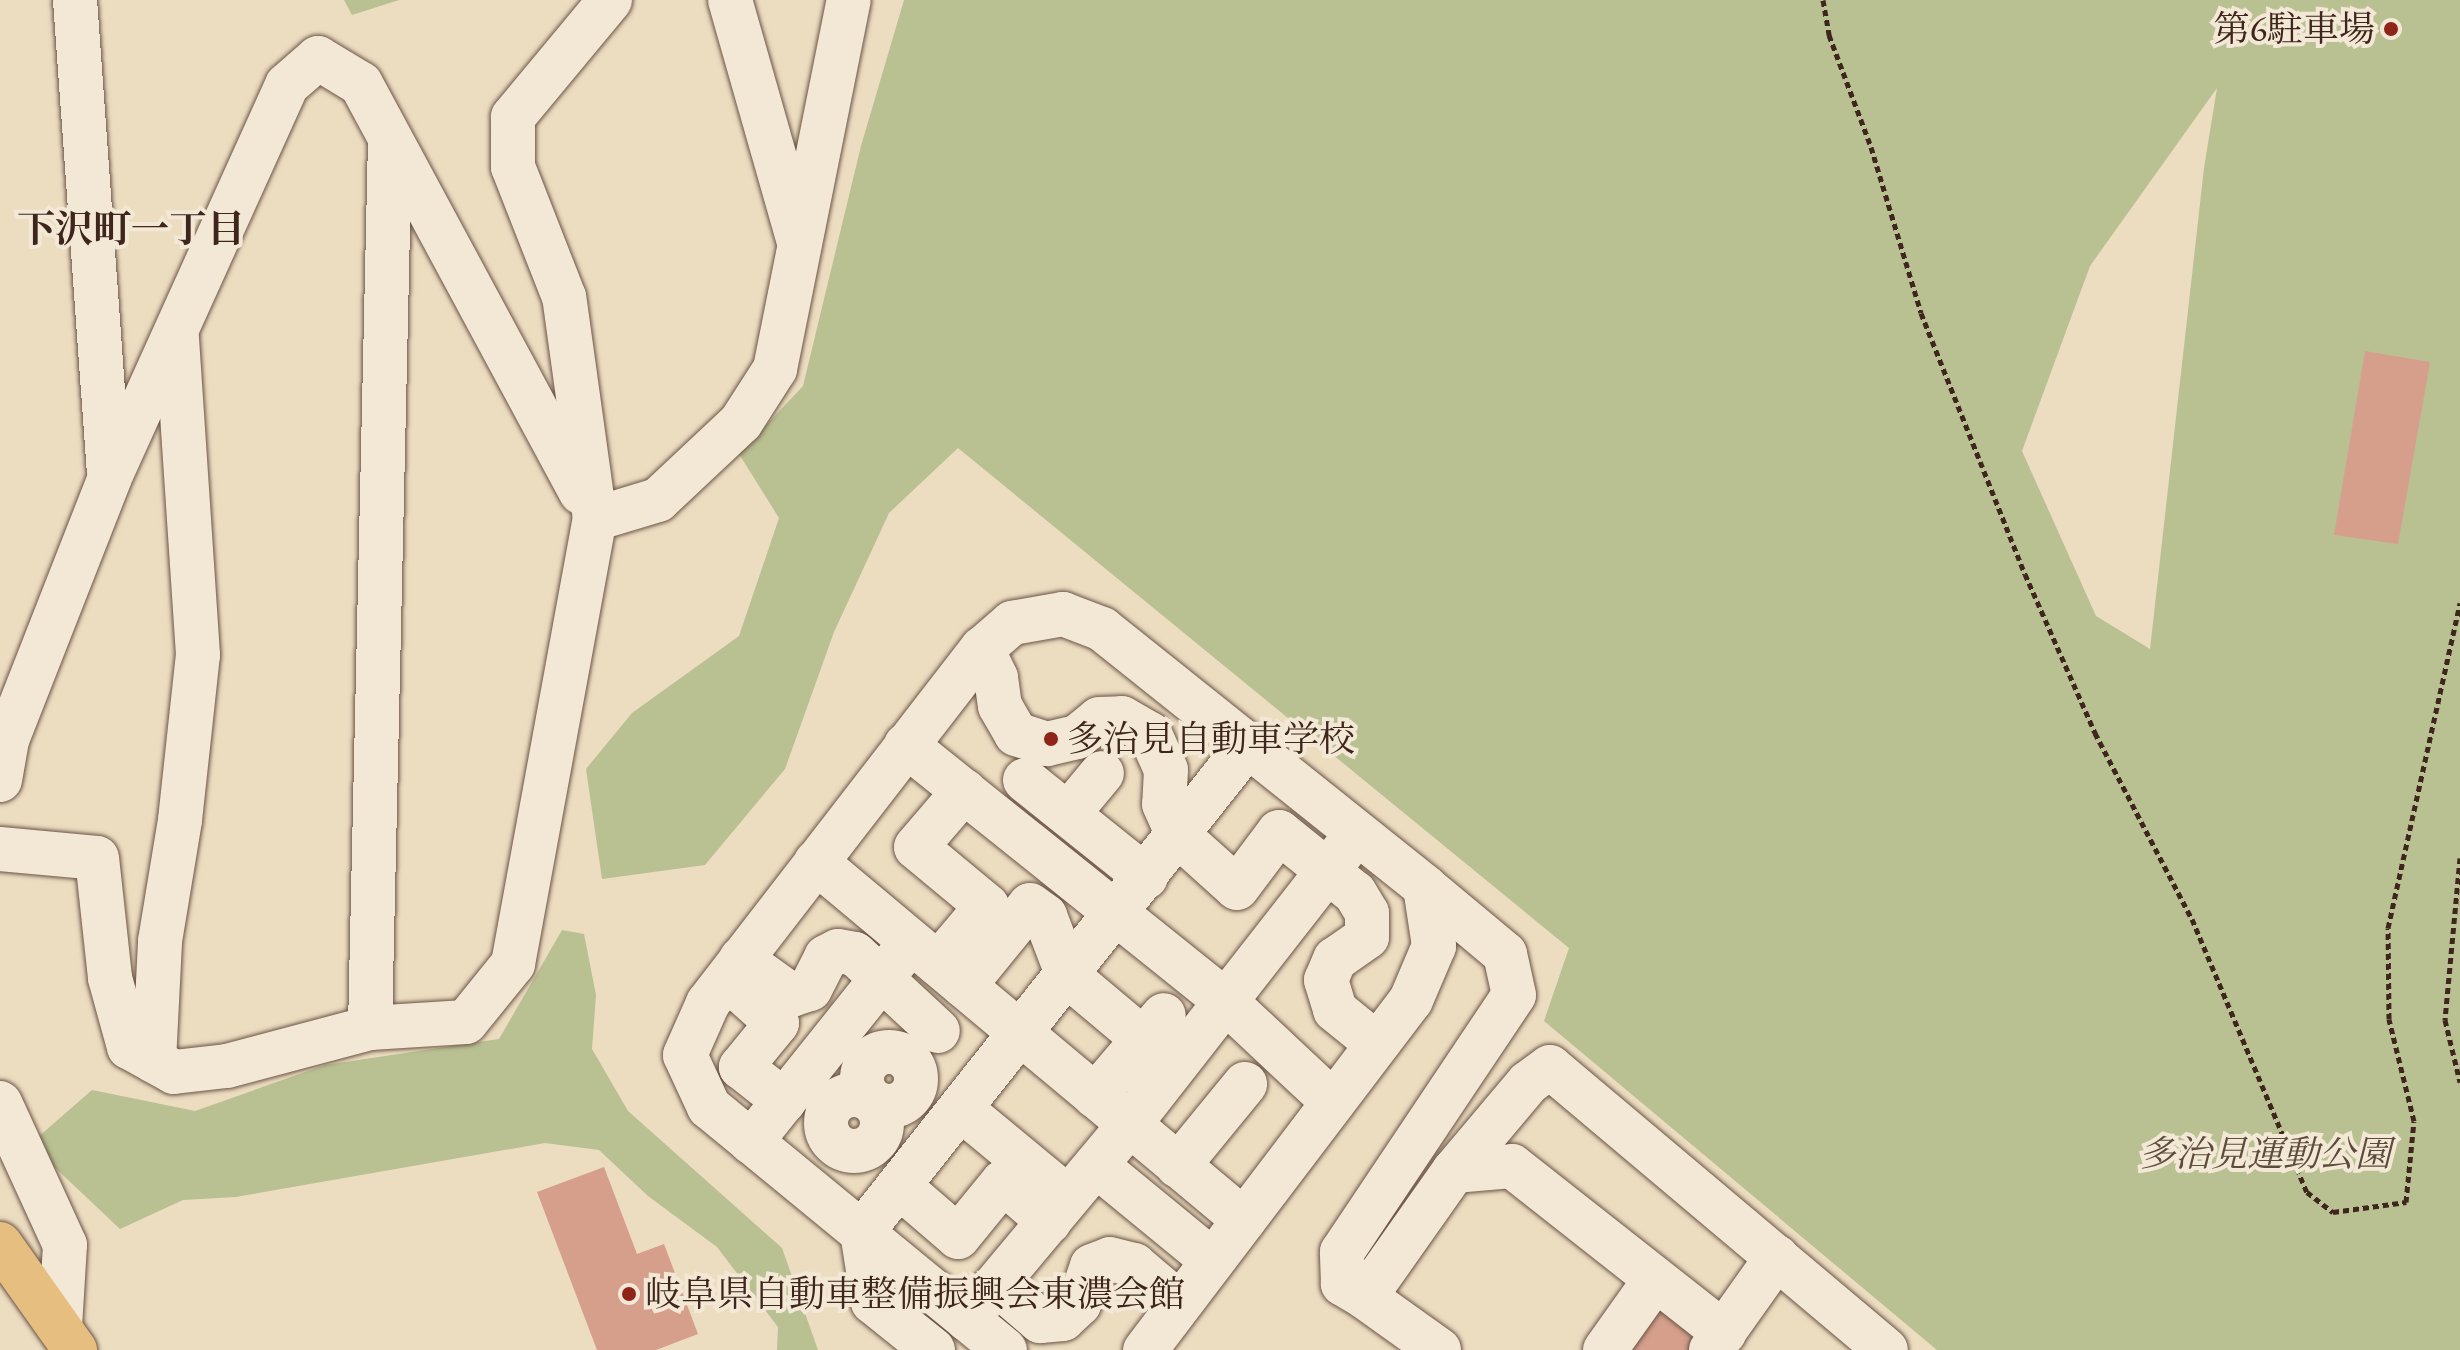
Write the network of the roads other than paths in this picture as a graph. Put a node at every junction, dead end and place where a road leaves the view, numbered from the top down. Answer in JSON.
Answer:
{"nodes":[{"id":1,"x":75,"y":0,"type":"edge"},
{"id":2,"x":610,"y":0,"type":"edge"},
{"id":3,"x":730,"y":0,"type":"edge"},
{"id":4,"x":848,"y":2,"type":"edge"},
{"id":5,"x":390,"y":138,"type":"junction"},
{"id":6,"x":802,"y":253,"type":"junction"},
{"id":7,"x":177,"y":330,"type":"junction"},
{"id":8,"x":110,"y":477,"type":"junction"},
{"id":9,"x":595,"y":519,"type":"junction"},
{"id":10,"x":982,"y":649,"type":"junction"},
{"id":11,"x":906,"y":745,"type":"junction"},
{"id":12,"x":1248,"y":745,"type":"junction"},
{"id":13,"x":2,"y":751,"type":"edge"},
{"id":14,"x":1102,"y":773,"type":"dead end"},
{"id":15,"x":1025,"y":780,"type":"dead end"},
{"id":16,"x":964,"y":791,"type":"junction"},
{"id":17,"x":1068,"y":814,"type":"junction"},
{"id":18,"x":1357,"y":833,"type":"junction"},
{"id":19,"x":1178,"y":835,"type":"junction"},
{"id":20,"x":0,"y":849,"type":"edge"},
{"id":21,"x":816,"y":862,"type":"junction"},
{"id":22,"x":1328,"y":871,"type":"junction"},
{"id":23,"x":1146,"y":877,"type":"junction"},
{"id":24,"x":1425,"y":887,"type":"junction"},
{"id":25,"x":1117,"y":913,"type":"junction"},
{"id":26,"x":938,"y":964,"type":"junction"},
{"id":27,"x":734,"y":969,"type":"junction"},
{"id":28,"x":1068,"y":976,"type":"junction"},
{"id":29,"x":880,"y":981,"type":"junction"},
{"id":30,"x":1225,"y":1001,"type":"junction"},
{"id":31,"x":370,"y":1028,"type":"junction"},
{"id":32,"x":921,"y":1028,"type":"dead end"},
{"id":33,"x":1022,"y":1035,"type":"junction"},
{"id":34,"x":1377,"y":1044,"type":"junction"},
{"id":35,"x":154,"y":1061,"type":"junction"},
{"id":36,"x":833,"y":1090,"type":"junction"},
{"id":37,"x":1095,"y":1096,"type":"junction"},
{"id":38,"x":1333,"y":1102,"type":"junction"},
{"id":39,"x":0,"y":1103,"type":"edge"},
{"id":40,"x":1241,"y":1108,"type":"dead end"},
{"id":41,"x":962,"y":1110,"type":"junction"},
{"id":42,"x":1129,"y":1125,"type":"junction"},
{"id":43,"x":1490,"y":1130,"type":"junction"},
{"id":44,"x":751,"y":1142,"type":"junction"},
{"id":45,"x":1096,"y":1165,"type":"junction"},
{"id":46,"x":1178,"y":1166,"type":"junction"},
{"id":47,"x":1454,"y":1171,"type":"junction"},
{"id":48,"x":803,"y":1185,"type":"junction"},
{"id":49,"x":899,"y":1186,"type":"junction"},
{"id":50,"x":1059,"y":1210,"type":"junction"},
{"id":51,"x":1244,"y":1220,"type":"junction"},
{"id":52,"x":862,"y":1232,"type":"junction"},
{"id":53,"x":0,"y":1244,"type":"edge"},
{"id":54,"x":1777,"y":1257,"type":"junction"},
{"id":55,"x":1213,"y":1261,"type":"junction"},
{"id":56,"x":1654,"y":1281,"type":"junction"},
{"id":57,"x":997,"y":1284,"type":"junction"},
{"id":58,"x":1365,"y":1297,"type":"junction"},
{"id":59,"x":1180,"y":1304,"type":"junction"},
{"id":60,"x":967,"y":1319,"type":"junction"},
{"id":61,"x":1723,"y":1334,"type":"edge"},
{"id":62,"x":68,"y":1339,"type":"edge"},
{"id":63,"x":933,"y":1350,"type":"edge"},
{"id":64,"x":1005,"y":1350,"type":"edge"},
{"id":65,"x":1145,"y":1350,"type":"edge"},
{"id":66,"x":1439,"y":1350,"type":"edge"},
{"id":67,"x":1605,"y":1350,"type":"edge"},
{"id":68,"x":1886,"y":1350,"type":"edge"}],
"edges":[{"from":1,"to":8,"type":"street"},
{"from":2,"to":9,"type":"street"},
{"from":3,"to":6,"type":"street"},
{"from":4,"to":6,"type":"street"},
{"from":5,"to":7,"type":"street"},
{"from":5,"to":9,"type":"street"},
{"from":5,"to":31,"type":"street"},
{"from":6,"to":9,"type":"street"},
{"from":7,"to":8,"type":"street"},
{"from":7,"to":35,"type":"street"},
{"from":8,"to":13,"type":"street"},
{"from":9,"to":31,"type":"street"},
{"from":10,"to":11,"type":"street"},
{"from":10,"to":12,"type":"street"},
{"from":10,"to":19,"type":"street"},
{"from":11,"to":16,"type":"street"},
{"from":11,"to":21,"type":"street"},
{"from":12,"to":18,"type":"street"},
{"from":12,"to":19,"type":"street"},
{"from":14,"to":17,"type":"street"},
{"from":15,"to":17,"type":"street"},
{"from":16,"to":25,"type":"street"},
{"from":16,"to":26,"type":"street"},
{"from":17,"to":23,"type":"street"},
{"from":18,"to":22,"type":"street"},
{"from":18,"to":24,"type":"street"},
{"from":19,"to":22,"type":"street"},
{"from":19,"to":23,"type":"street"},
{"from":20,"to":35,"type":"street"},
{"from":21,"to":26,"type":"street"},
{"from":21,"to":27,"type":"street"},
{"from":22,"to":30,"type":"street"},
{"from":22,"to":34,"type":"street"},
{"from":23,"to":25,"type":"street"},
{"from":24,"to":34,"type":"street"},
{"from":24,"to":58,"type":"street"},
{"from":25,"to":28,"type":"street"},
{"from":25,"to":30,"type":"street"},
{"from":26,"to":28,"type":"street"},
{"from":26,"to":29,"type":"street"},
{"from":26,"to":33,"type":"street"},
{"from":27,"to":29,"type":"street"},
{"from":27,"to":36,"type":"street"},
{"from":27,"to":44,"type":"street"},
{"from":28,"to":33,"type":"street"},
{"from":28,"to":37,"type":"street"},
{"from":29,"to":32,"type":"street"},
{"from":29,"to":36,"type":"street"},
{"from":30,"to":38,"type":"street"},
{"from":30,"to":42,"type":"street"},
{"from":31,"to":35,"type":"street"},
{"from":33,"to":37,"type":"street"},
{"from":33,"to":41,"type":"street"},
{"from":34,"to":38,"type":"street"},
{"from":36,"to":44,"type":"street"},
{"from":36,"to":48,"type":"street"},
{"from":37,"to":42,"type":"street"},
{"from":38,"to":51,"type":"street"},
{"from":39,"to":62,"type":"street"},
{"from":40,"to":46,"type":"street"},
{"from":41,"to":49,"type":"street"},
{"from":41,"to":50,"type":"street"},
{"from":42,"to":45,"type":"street"},
{"from":42,"to":46,"type":"street"},
{"from":43,"to":47,"type":"street"},
{"from":43,"to":54,"type":"street"},
{"from":43,"to":61,"type":"street"},
{"from":44,"to":48,"type":"street"},
{"from":45,"to":50,"type":"street"},
{"from":45,"to":55,"type":"street"},
{"from":46,"to":51,"type":"street"},
{"from":47,"to":56,"type":"street"},
{"from":47,"to":58,"type":"street"},
{"from":48,"to":52,"type":"street"},
{"from":49,"to":50,"type":"street"},
{"from":49,"to":52,"type":"street"},
{"from":50,"to":57,"type":"street"},
{"from":51,"to":55,"type":"street"},
{"from":52,"to":60,"type":"street"},
{"from":52,"to":63,"type":"street"},
{"from":53,"to":62,"type":"main road"},
{"from":54,"to":61,"type":"street"},
{"from":54,"to":68,"type":"street"},
{"from":55,"to":59,"type":"street"},
{"from":56,"to":61,"type":"street"},
{"from":56,"to":67,"type":"street"},
{"from":57,"to":59,"type":"street"},
{"from":57,"to":60,"type":"street"},
{"from":58,"to":66,"type":"street"},
{"from":59,"to":65,"type":"street"},
{"from":60,"to":64,"type":"street"}]}
